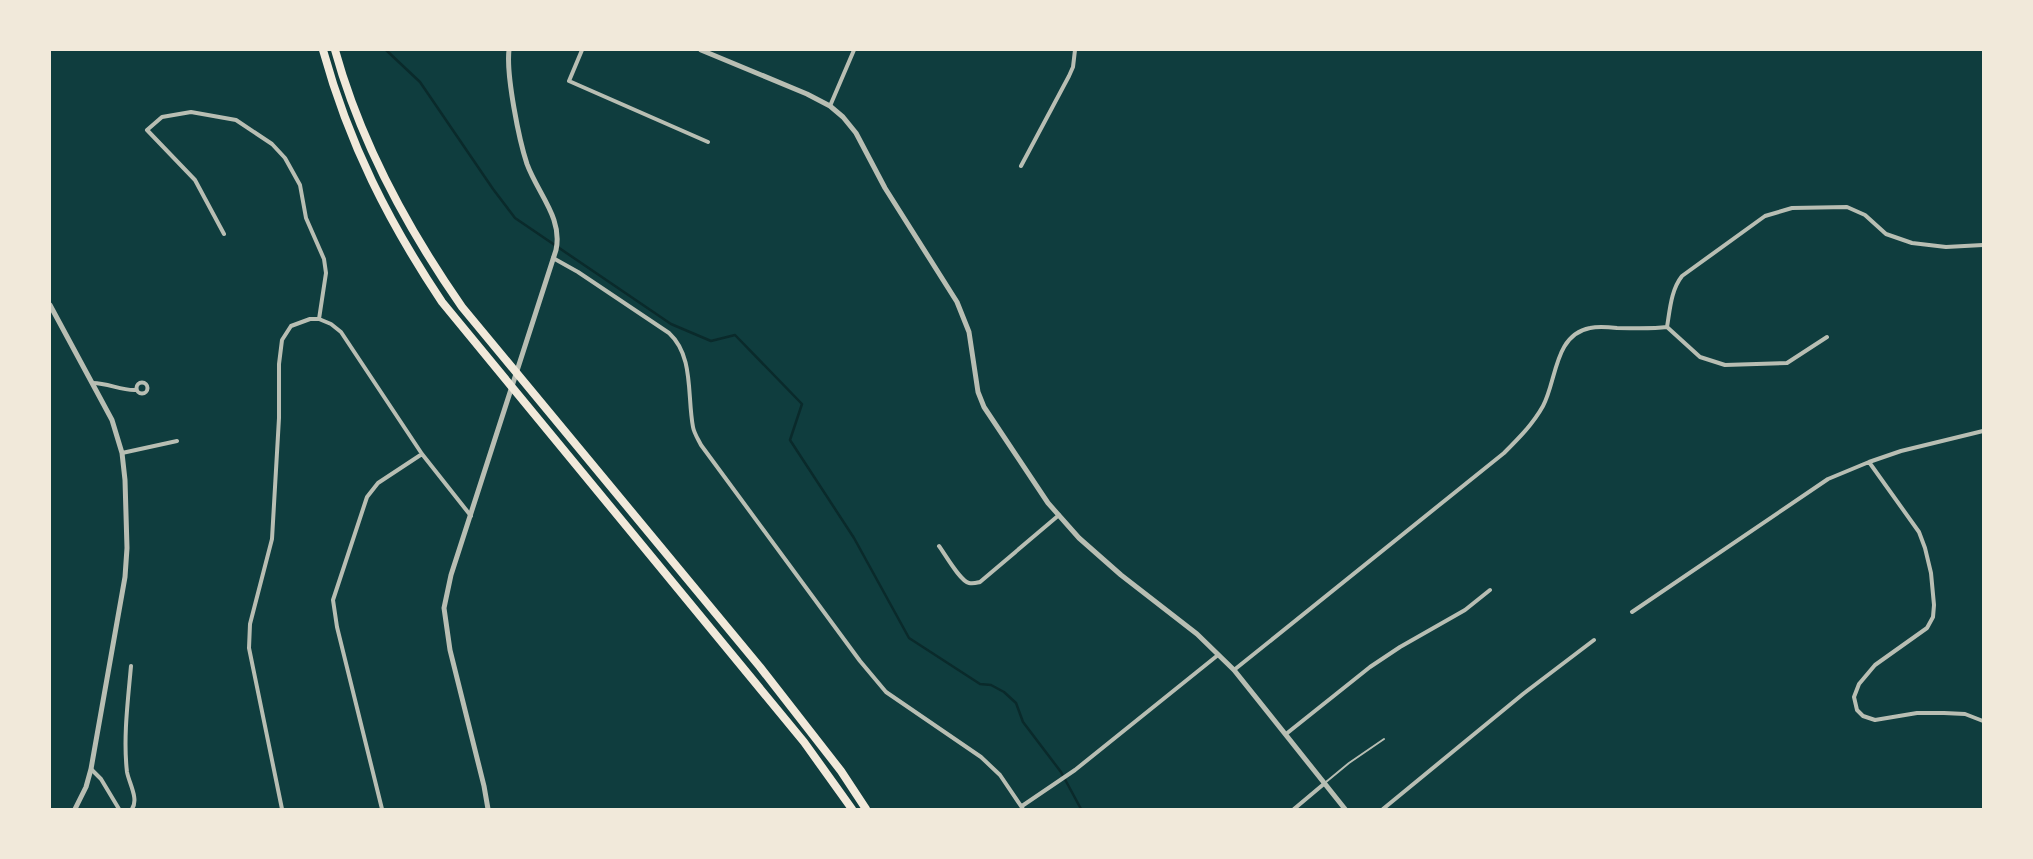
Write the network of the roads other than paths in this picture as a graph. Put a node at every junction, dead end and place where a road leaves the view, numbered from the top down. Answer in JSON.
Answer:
{"nodes":[{"id":1,"x":323,"y":50,"type":"edge"},
{"id":2,"x":335,"y":50,"type":"edge"},
{"id":3,"x":509,"y":50,"type":"edge"},
{"id":4,"x":582,"y":50,"type":"edge"},
{"id":5,"x":701,"y":50,"type":"edge"},
{"id":6,"x":854,"y":50,"type":"edge"},
{"id":7,"x":1075,"y":50,"type":"edge"},
{"id":8,"x":830,"y":106,"type":"junction"},
{"id":9,"x":708,"y":142,"type":"dead end"},
{"id":10,"x":1021,"y":166,"type":"dead end"},
{"id":11,"x":224,"y":234,"type":"dead end"},
{"id":12,"x":1983,"y":245,"type":"edge"},
{"id":13,"x":553,"y":258,"type":"junction"},
{"id":14,"x":50,"y":305,"type":"edge"},
{"id":15,"x":319,"y":319,"type":"junction"},
{"id":16,"x":1667,"y":327,"type":"junction"},
{"id":17,"x":1827,"y":338,"type":"dead end"},
{"id":18,"x":93,"y":383,"type":"junction"},
{"id":19,"x":136,"y":390,"type":"dead end"},
{"id":20,"x":1983,"y":431,"type":"edge"},
{"id":21,"x":177,"y":441,"type":"dead end"},
{"id":22,"x":122,"y":453,"type":"junction"},
{"id":23,"x":422,"y":454,"type":"junction"},
{"id":24,"x":1869,"y":462,"type":"junction"},
{"id":25,"x":1059,"y":515,"type":"junction"},
{"id":26,"x":471,"y":516,"type":"junction"},
{"id":27,"x":938,"y":546,"type":"dead end"},
{"id":28,"x":1490,"y":590,"type":"dead end"},
{"id":29,"x":1632,"y":612,"type":"dead end"},
{"id":30,"x":1594,"y":640,"type":"dead end"},
{"id":31,"x":1218,"y":655,"type":"junction"},
{"id":32,"x":131,"y":666,"type":"dead end"},
{"id":33,"x":1234,"y":670,"type":"junction"},
{"id":34,"x":1983,"y":721,"type":"edge"},
{"id":35,"x":1286,"y":734,"type":"junction"},
{"id":36,"x":1384,"y":739,"type":"dead end"},
{"id":37,"x":91,"y":769,"type":"junction"},
{"id":38,"x":1325,"y":783,"type":"junction"},
{"id":39,"x":1022,"y":808,"type":"edge"},
{"id":40,"x":75,"y":809,"type":"edge"},
{"id":41,"x":119,"y":809,"type":"edge"},
{"id":42,"x":132,"y":809,"type":"edge"},
{"id":43,"x":282,"y":809,"type":"edge"},
{"id":44,"x":382,"y":809,"type":"edge"},
{"id":45,"x":488,"y":809,"type":"edge"},
{"id":46,"x":852,"y":809,"type":"edge"},
{"id":47,"x":866,"y":809,"type":"edge"},
{"id":48,"x":1294,"y":809,"type":"edge"},
{"id":49,"x":1345,"y":809,"type":"edge"},
{"id":50,"x":1383,"y":809,"type":"edge"}],
"edges":[{"from":1,"to":46,"type":"highway"},
{"from":2,"to":47,"type":"highway"},
{"from":3,"to":13,"type":"street"},
{"from":4,"to":9,"type":"street"},
{"from":5,"to":8,"type":"street"},
{"from":6,"to":8,"type":"street"},
{"from":7,"to":10,"type":"street"},
{"from":8,"to":25,"type":"street"},
{"from":11,"to":15,"type":"street"},
{"from":12,"to":16,"type":"street"},
{"from":13,"to":26,"type":"street"},
{"from":13,"to":39,"type":"street"},
{"from":14,"to":18,"type":"street"},
{"from":15,"to":23,"type":"street"},
{"from":15,"to":43,"type":"street"},
{"from":16,"to":17,"type":"street"},
{"from":16,"to":33,"type":"street"},
{"from":18,"to":19,"type":"street"},
{"from":18,"to":22,"type":"street"},
{"from":20,"to":24,"type":"street"},
{"from":21,"to":22,"type":"street"},
{"from":22,"to":37,"type":"street"},
{"from":23,"to":26,"type":"street"},
{"from":23,"to":44,"type":"street"},
{"from":24,"to":29,"type":"street"},
{"from":24,"to":34,"type":"street"},
{"from":25,"to":27,"type":"street"},
{"from":25,"to":31,"type":"street"},
{"from":26,"to":45,"type":"street"},
{"from":28,"to":35,"type":"street"},
{"from":30,"to":50,"type":"street"},
{"from":31,"to":33,"type":"street"},
{"from":31,"to":39,"type":"street"},
{"from":32,"to":42,"type":"street"},
{"from":33,"to":35,"type":"street"},
{"from":35,"to":38,"type":"street"},
{"from":36,"to":38,"type":"lane"},
{"from":37,"to":40,"type":"street"},
{"from":37,"to":41,"type":"street"},
{"from":38,"to":48,"type":"street"},
{"from":38,"to":49,"type":"street"}]}
